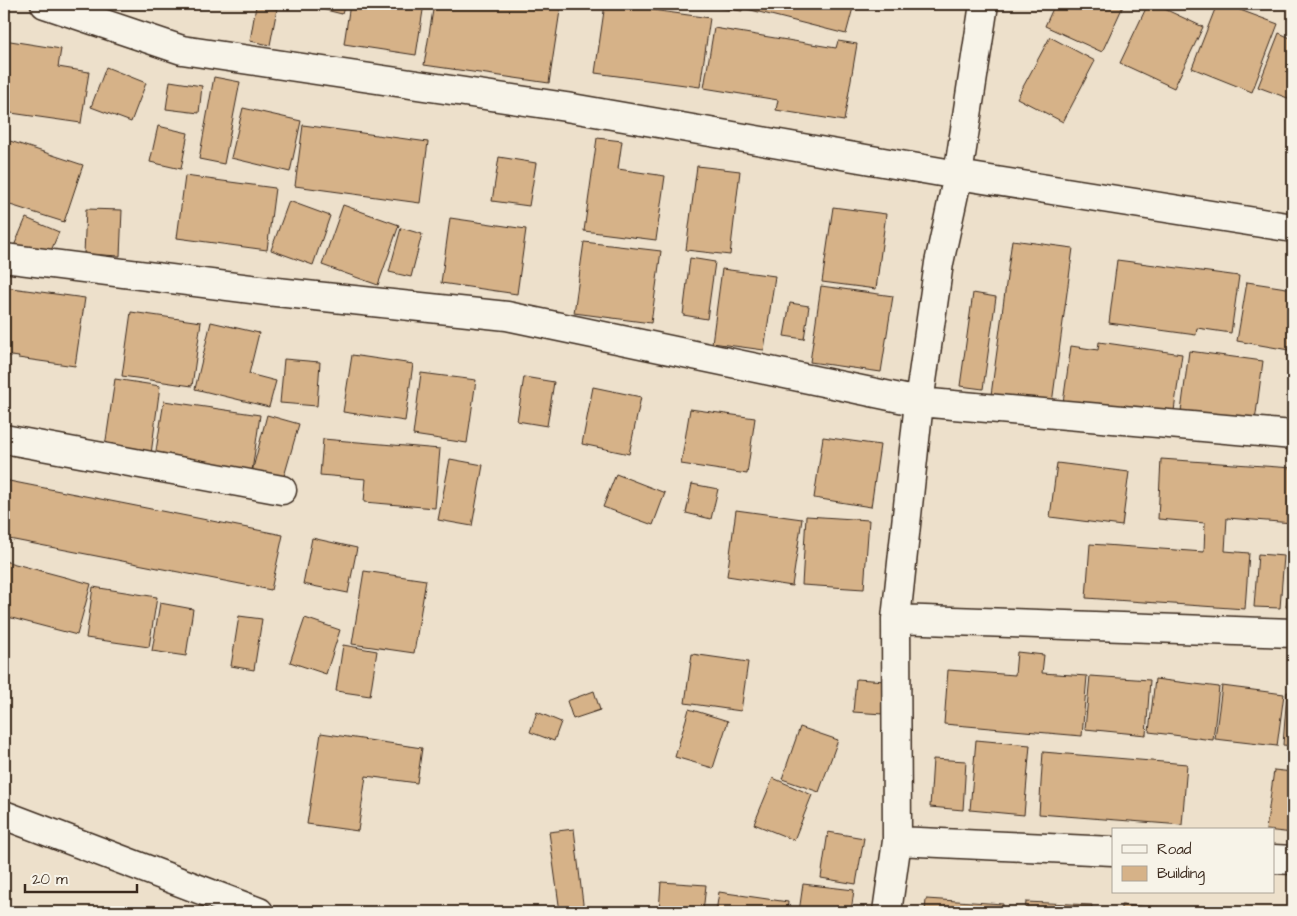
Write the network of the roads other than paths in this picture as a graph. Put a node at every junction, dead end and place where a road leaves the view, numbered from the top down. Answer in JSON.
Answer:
{"nodes":[{"id":1,"x":45,"y":4,"type":"edge"},
{"id":2,"x":984,"y":4,"type":"edge"},
{"id":3,"x":958,"y":176,"type":"junction"},
{"id":4,"x":1293,"y":228,"type":"edge"},
{"id":5,"x":4,"y":258,"type":"edge"},
{"id":6,"x":919,"y":402,"type":"junction"},
{"id":7,"x":1293,"y":435,"type":"edge"},
{"id":8,"x":4,"y":439,"type":"edge"},
{"id":9,"x":282,"y":490,"type":"dead end"},
{"id":10,"x":896,"y":619,"type":"junction"},
{"id":11,"x":1293,"y":633,"type":"edge"},
{"id":12,"x":4,"y":815,"type":"edge"},
{"id":13,"x":897,"y":841,"type":"junction"},
{"id":14,"x":1112,"y":851,"type":"edge"},
{"id":15,"x":1274,"y":859,"type":"edge"},
{"id":16,"x":1293,"y":860,"type":"edge"},
{"id":17,"x":259,"y":912,"type":"edge"},
{"id":18,"x":887,"y":912,"type":"edge"}],
"edges":[{"from":1,"to":3,"type":"street"},
{"from":2,"to":3,"type":"street"},
{"from":3,"to":4,"type":"street"},
{"from":3,"to":6,"type":"street"},
{"from":5,"to":6,"type":"street"},
{"from":6,"to":7,"type":"street"},
{"from":6,"to":10,"type":"street"},
{"from":8,"to":9,"type":"street"},
{"from":10,"to":11,"type":"street"},
{"from":10,"to":13,"type":"street"},
{"from":12,"to":17,"type":"street"},
{"from":13,"to":14,"type":"street"},
{"from":13,"to":18,"type":"street"},
{"from":15,"to":16,"type":"street"}]}
